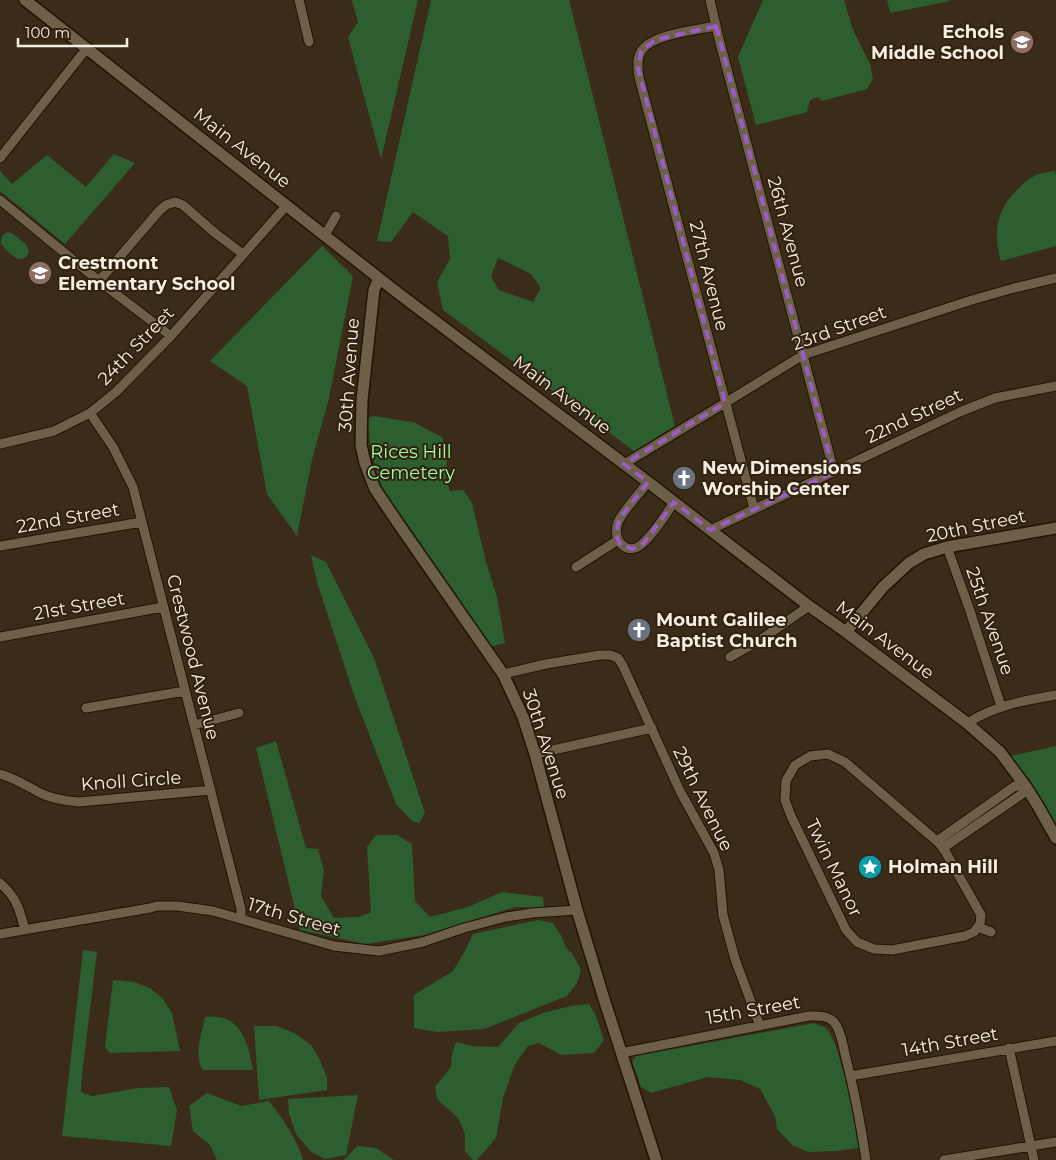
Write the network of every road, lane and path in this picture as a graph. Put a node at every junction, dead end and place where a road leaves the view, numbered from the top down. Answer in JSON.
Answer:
{"nodes":[{"id":1,"x":25,"y":0,"type":"edge"},
{"id":2,"x":299,"y":0,"type":"edge"},
{"id":3,"x":710,"y":0,"type":"edge"},
{"id":4,"x":716,"y":26,"type":"junction"},
{"id":5,"x":309,"y":42,"type":"dead end"},
{"id":6,"x":87,"y":48,"type":"junction"},
{"id":7,"x":0,"y":158,"type":"edge"},
{"id":8,"x":0,"y":200,"type":"edge"},
{"id":9,"x":287,"y":205,"type":"junction"},
{"id":10,"x":336,"y":216,"type":"dead end"},
{"id":11,"x":325,"y":235,"type":"junction"},
{"id":12,"x":243,"y":254,"type":"junction"},
{"id":13,"x":379,"y":278,"type":"junction"},
{"id":14,"x":1056,"y":278,"type":"edge"},
{"id":15,"x":99,"y":281,"type":"junction"},
{"id":16,"x":171,"y":336,"type":"junction"},
{"id":17,"x":803,"y":355,"type":"junction"},
{"id":18,"x":1056,"y":386,"type":"edge"},
{"id":19,"x":725,"y":403,"type":"junction"},
{"id":20,"x":90,"y":413,"type":"junction"},
{"id":21,"x":0,"y":444,"type":"edge"},
{"id":22,"x":624,"y":464,"type":"junction"},
{"id":23,"x":834,"y":472,"type":"junction"},
{"id":24,"x":648,"y":482,"type":"junction"},
{"id":25,"x":674,"y":502,"type":"junction"},
{"id":26,"x":754,"y":509,"type":"junction"},
{"id":27,"x":142,"y":522,"type":"junction"},
{"id":28,"x":1056,"y":528,"type":"edge"},
{"id":29,"x":710,"y":530,"type":"junction"},
{"id":30,"x":618,"y":540,"type":"junction"},
{"id":31,"x":0,"y":546,"type":"edge"},
{"id":32,"x":947,"y":546,"type":"junction"},
{"id":33,"x":576,"y":567,"type":"dead end"},
{"id":34,"x":809,"y":606,"type":"junction"},
{"id":35,"x":163,"y":607,"type":"junction"},
{"id":36,"x":846,"y":632,"type":"junction"},
{"id":37,"x":0,"y":636,"type":"edge"},
{"id":38,"x":730,"y":657,"type":"dead end"},
{"id":39,"x":503,"y":674,"type":"junction"},
{"id":40,"x":185,"y":691,"type":"junction"},
{"id":41,"x":1056,"y":695,"type":"edge"},
{"id":42,"x":1001,"y":706,"type":"junction"},
{"id":43,"x":86,"y":708,"type":"dead end"},
{"id":44,"x":239,"y":713,"type":"dead end"},
{"id":45,"x":967,"y":723,"type":"junction"},
{"id":46,"x":194,"y":725,"type":"junction"},
{"id":47,"x":652,"y":728,"type":"junction"},
{"id":48,"x":535,"y":754,"type":"junction"},
{"id":49,"x":0,"y":774,"type":"edge"},
{"id":50,"x":1026,"y":787,"type":"junction"},
{"id":51,"x":211,"y":790,"type":"junction"},
{"id":52,"x":1056,"y":838,"type":"edge"},
{"id":53,"x":940,"y":844,"type":"junction"},
{"id":54,"x":0,"y":883,"type":"edge"},
{"id":55,"x":577,"y":910,"type":"junction"},
{"id":56,"x":241,"y":919,"type":"junction"},
{"id":57,"x":978,"y":927,"type":"junction"},
{"id":58,"x":25,"y":930,"type":"junction"},
{"id":59,"x":991,"y":932,"type":"dead end"},
{"id":60,"x":0,"y":934,"type":"edge"},
{"id":61,"x":760,"y":1026,"type":"junction"},
{"id":62,"x":1056,"y":1041,"type":"edge"},
{"id":63,"x":1008,"y":1048,"type":"junction"},
{"id":64,"x":621,"y":1052,"type":"junction"},
{"id":65,"x":850,"y":1076,"type":"junction"},
{"id":66,"x":1056,"y":1142,"type":"edge"},
{"id":67,"x":1032,"y":1146,"type":"junction"},
{"id":68,"x":656,"y":1160,"type":"edge"},
{"id":69,"x":866,"y":1160,"type":"edge"},
{"id":70,"x":944,"y":1160,"type":"edge"},
{"id":71,"x":1034,"y":1160,"type":"edge"}],
"edges":[{"from":1,"to":6,"type":"main road","name":"Main Avenue"},
{"from":2,"to":5,"type":"street"},
{"from":3,"to":4,"type":"street","name":"26th Avenue"},
{"from":4,"to":17,"type":"street","name":"26th Avenue"},
{"from":4,"to":19,"type":"street","name":"27th Avenue"},
{"from":6,"to":7,"type":"street"},
{"from":6,"to":9,"type":"main road","name":"Main Avenue"},
{"from":8,"to":15,"type":"street"},
{"from":9,"to":11,"type":"main road","name":"Main Avenue"},
{"from":9,"to":12,"type":"street","name":"24th Street"},
{"from":10,"to":11,"type":"street"},
{"from":11,"to":13,"type":"main road","name":"Main Avenue"},
{"from":12,"to":15,"type":"street"},
{"from":12,"to":16,"type":"street","name":"24th Street"},
{"from":13,"to":22,"type":"main road","name":"Main Avenue"},
{"from":13,"to":39,"type":"main road","name":"30th Avenue"},
{"from":14,"to":17,"type":"street","name":"23rd Street"},
{"from":15,"to":16,"type":"street"},
{"from":16,"to":20,"type":"street","name":"24th Street"},
{"from":17,"to":19,"type":"street","name":"23rd Street"},
{"from":17,"to":23,"type":"street","name":"26th Avenue"},
{"from":18,"to":23,"type":"street","name":"22nd Street"},
{"from":19,"to":22,"type":"street","name":"23rd Street"},
{"from":19,"to":26,"type":"street","name":"27th Avenue"},
{"from":20,"to":21,"type":"street","name":"24th Street"},
{"from":20,"to":27,"type":"street","name":"Crestwood Avenue"},
{"from":22,"to":24,"type":"main road","name":"Main Avenue"},
{"from":23,"to":26,"type":"street","name":"22nd Street"},
{"from":24,"to":25,"type":"main road","name":"Main Avenue"},
{"from":24,"to":30,"type":"street"},
{"from":25,"to":29,"type":"main road","name":"Main Avenue"},
{"from":25,"to":30,"type":"street"},
{"from":26,"to":29,"type":"street","name":"22nd Street"},
{"from":27,"to":31,"type":"street","name":"22nd Street"},
{"from":27,"to":35,"type":"street","name":"Crestwood Avenue"},
{"from":28,"to":32,"type":"main road","name":"20th Street"},
{"from":29,"to":34,"type":"main road","name":"Main Avenue"},
{"from":30,"to":33,"type":"street"},
{"from":32,"to":36,"type":"main road","name":"20th Street"},
{"from":32,"to":42,"type":"street","name":"25th Avenue"},
{"from":34,"to":36,"type":"main road","name":"Main Avenue"},
{"from":34,"to":38,"type":"street"},
{"from":35,"to":37,"type":"street","name":"21st Street"},
{"from":35,"to":40,"type":"street","name":"Crestwood Avenue"},
{"from":36,"to":45,"type":"main road","name":"Main Avenue"},
{"from":39,"to":47,"type":"street","name":"29th Avenue"},
{"from":39,"to":48,"type":"main road","name":"30th Avenue"},
{"from":40,"to":43,"type":"street"},
{"from":40,"to":46,"type":"street","name":"Crestwood Avenue"},
{"from":41,"to":42,"type":"street"},
{"from":42,"to":45,"type":"street"},
{"from":44,"to":46,"type":"street"},
{"from":45,"to":50,"type":"main road","name":"Main Avenue"},
{"from":46,"to":51,"type":"street","name":"Crestwood Avenue"},
{"from":47,"to":48,"type":"street"},
{"from":47,"to":61,"type":"street","name":"29th Avenue"},
{"from":48,"to":55,"type":"main road","name":"30th Avenue"},
{"from":49,"to":51,"type":"street","name":"Knoll Circle"},
{"from":50,"to":52,"type":"main road","name":"Main Avenue"},
{"from":50,"to":53,"type":"street"},
{"from":51,"to":56,"type":"street","name":"Crestwood Avenue"},
{"from":53,"to":57,"type":"street","name":"Twin Manor"},
{"from":53,"to":57,"type":"street","name":"Twin Manor"},
{"from":54,"to":58,"type":"street"},
{"from":55,"to":56,"type":"street","name":"17th Street"},
{"from":55,"to":64,"type":"main road","name":"30th Avenue"},
{"from":56,"to":58,"type":"street","name":"17th Street"},
{"from":57,"to":59,"type":"street"},
{"from":58,"to":60,"type":"street","name":"17th Street"},
{"from":61,"to":64,"type":"street","name":"15th Street"},
{"from":61,"to":65,"type":"street","name":"15th Street"},
{"from":62,"to":63,"type":"street","name":"14th Street"},
{"from":63,"to":65,"type":"street","name":"14th Street"},
{"from":63,"to":67,"type":"street"},
{"from":64,"to":68,"type":"main road","name":"30th Avenue"},
{"from":65,"to":69,"type":"street","name":"15th Street"},
{"from":66,"to":67,"type":"street"},
{"from":67,"to":70,"type":"street"},
{"from":67,"to":71,"type":"street"}]}
